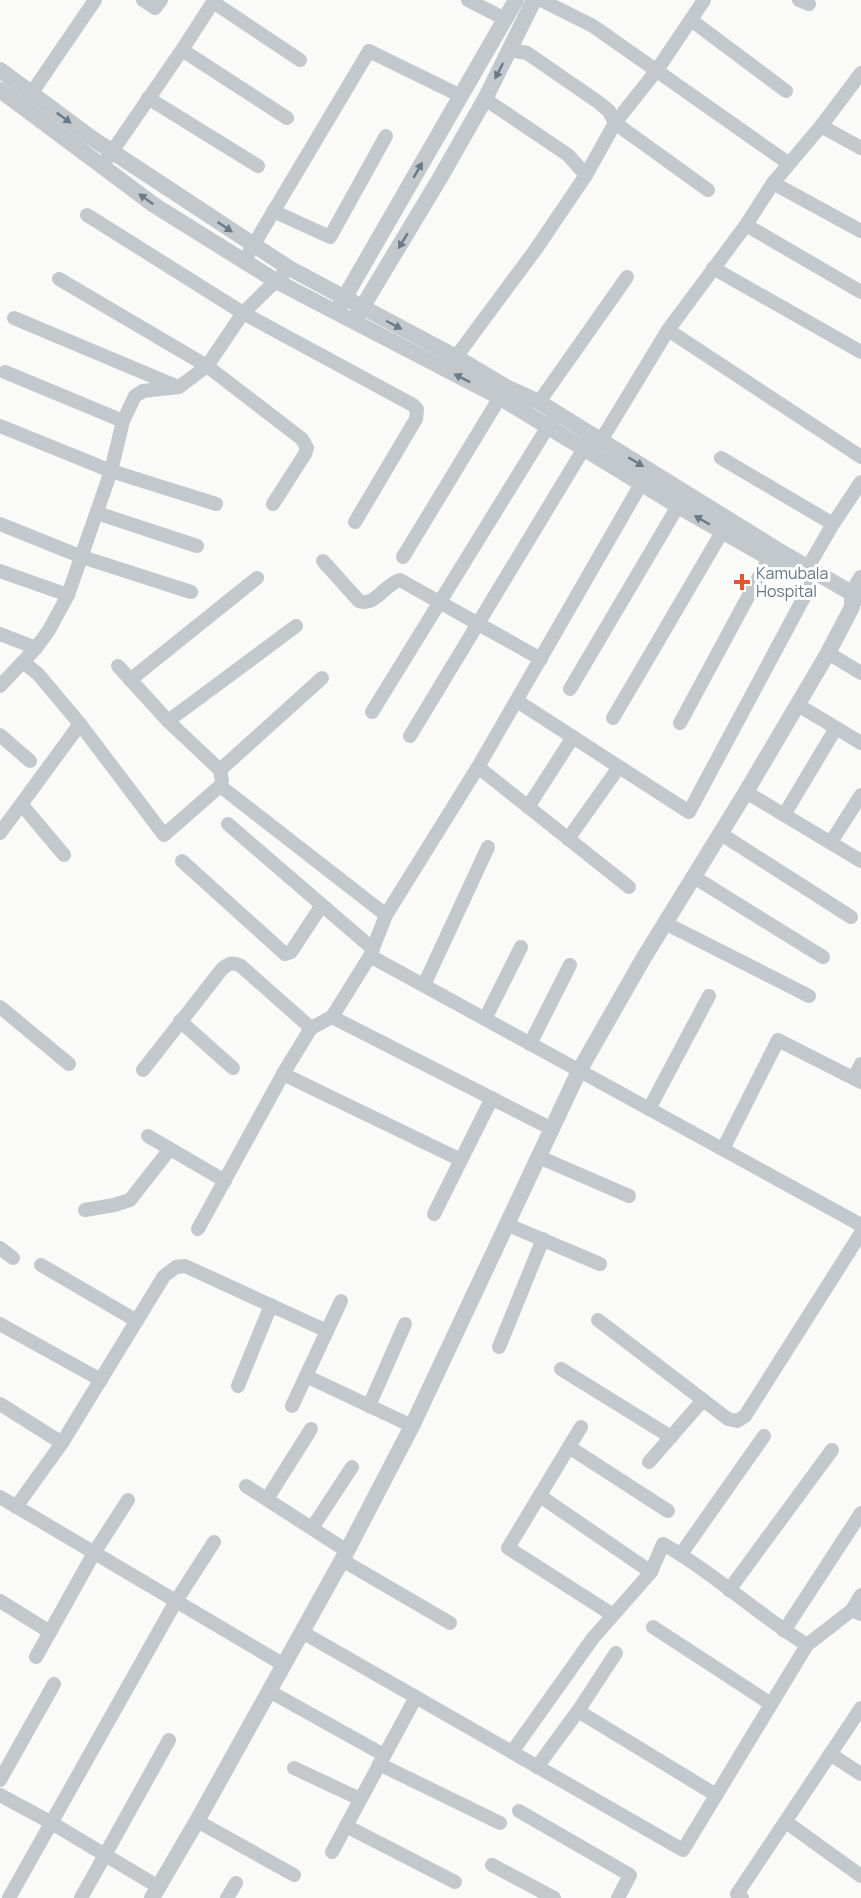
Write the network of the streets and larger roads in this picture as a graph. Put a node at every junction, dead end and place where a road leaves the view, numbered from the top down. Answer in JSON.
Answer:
{"nodes":[{"id":1,"x":95,"y":0,"type":"edge"},
{"id":2,"x":143,"y":0,"type":"edge"},
{"id":3,"x":161,"y":0,"type":"edge"},
{"id":4,"x":468,"y":0,"type":"edge"},
{"id":5,"x":516,"y":0,"type":"edge"},
{"id":6,"x":534,"y":0,"type":"edge"},
{"id":7,"x":541,"y":0,"type":"edge"},
{"id":8,"x":704,"y":0,"type":"edge"},
{"id":9,"x":505,"y":19,"type":"junction"},
{"id":10,"x":691,"y":20,"type":"junction"},
{"id":11,"x":183,"y":50,"type":"junction"},
{"id":12,"x":510,"y":50,"type":"junction"},
{"id":13,"x":300,"y":60,"type":"dead end"},
{"id":14,"x":0,"y":70,"type":"edge"},
{"id":15,"x":657,"y":70,"type":"junction"},
{"id":16,"x":861,"y":73,"type":"edge"},
{"id":17,"x":786,"y":91,"type":"dead end"},
{"id":18,"x":1,"y":93,"type":"edge"},
{"id":19,"x":31,"y":94,"type":"junction"},
{"id":20,"x":461,"y":96,"type":"junction"},
{"id":21,"x":147,"y":98,"type":"junction"},
{"id":22,"x":485,"y":99,"type":"junction"},
{"id":23,"x":287,"y":118,"type":"dead end"},
{"id":24,"x":615,"y":123,"type":"junction"},
{"id":25,"x":821,"y":126,"type":"junction"},
{"id":26,"x":386,"y":136,"type":"dead end"},
{"id":27,"x":861,"y":148,"type":"edge"},
{"id":28,"x":111,"y":152,"type":"junction"},
{"id":29,"x":788,"y":163,"type":"junction"},
{"id":30,"x":102,"y":166,"type":"junction"},
{"id":31,"x":258,"y":166,"type":"dead end"},
{"id":32,"x":586,"y":175,"type":"junction"},
{"id":33,"x":773,"y":183,"type":"junction"},
{"id":34,"x":708,"y":190,"type":"dead end"},
{"id":35,"x":273,"y":211,"type":"junction"},
{"id":36,"x":87,"y":215,"type":"dead end"},
{"id":37,"x":746,"y":225,"type":"junction"},
{"id":38,"x":861,"y":231,"type":"edge"},
{"id":39,"x":252,"y":245,"type":"junction"},
{"id":40,"x":244,"y":261,"type":"junction"},
{"id":41,"x":289,"y":268,"type":"junction"},
{"id":42,"x":713,"y":268,"type":"junction"},
{"id":43,"x":627,"y":277,"type":"dead end"},
{"id":44,"x":59,"y":279,"type":"dead end"},
{"id":45,"x":276,"y":280,"type":"junction"},
{"id":46,"x":861,"y":292,"type":"edge"},
{"id":47,"x":340,"y":305,"type":"junction"},
{"id":48,"x":243,"y":313,"type":"junction"},
{"id":49,"x":358,"y":315,"type":"junction"},
{"id":50,"x":14,"y":318,"type":"dead end"},
{"id":51,"x":668,"y":330,"type":"junction"},
{"id":52,"x":861,"y":352,"type":"edge"},
{"id":53,"x":456,"y":357,"type":"junction"},
{"id":54,"x":207,"y":366,"type":"junction"},
{"id":55,"x":5,"y":372,"type":"dead end"},
{"id":56,"x":179,"y":387,"type":"junction"},
{"id":57,"x":503,"y":392,"type":"junction"},
{"id":58,"x":539,"y":402,"type":"junction"},
{"id":59,"x":552,"y":420,"type":"junction"},
{"id":60,"x":123,"y":421,"type":"junction"},
{"id":61,"x":0,"y":426,"type":"edge"},
{"id":62,"x":592,"y":445,"type":"junction"},
{"id":63,"x":861,"y":457,"type":"edge"},
{"id":64,"x":721,"y":458,"type":"dead end"},
{"id":65,"x":111,"y":471,"type":"junction"},
{"id":66,"x":861,"y":482,"type":"edge"},
{"id":67,"x":641,"y":484,"type":"junction"},
{"id":68,"x":216,"y":504,"type":"dead end"},
{"id":69,"x":273,"y":504,"type":"dead end"},
{"id":70,"x":678,"y":506,"type":"junction"},
{"id":71,"x":97,"y":513,"type":"junction"},
{"id":72,"x":355,"y":522,"type":"dead end"},
{"id":73,"x":0,"y":524,"type":"edge"},
{"id":74,"x":833,"y":524,"type":"junction"},
{"id":75,"x":722,"y":532,"type":"junction"},
{"id":76,"x":197,"y":546,"type":"dead end"},
{"id":77,"x":82,"y":557,"type":"junction"},
{"id":78,"x":404,"y":557,"type":"dead end"},
{"id":79,"x":769,"y":558,"type":"junction"},
{"id":80,"x":323,"y":561,"type":"dead end"},
{"id":81,"x":0,"y":571,"type":"edge"},
{"id":82,"x":812,"y":574,"type":"junction"},
{"id":83,"x":257,"y":578,"type":"dead end"},
{"id":84,"x":861,"y":578,"type":"edge"},
{"id":85,"x":191,"y":592,"type":"dead end"},
{"id":86,"x":68,"y":595,"type":"junction"},
{"id":87,"x":439,"y":603,"type":"junction"},
{"id":88,"x":856,"y":603,"type":"edge"},
{"id":89,"x":478,"y":624,"type":"junction"},
{"id":90,"x":296,"y":626,"type":"dead end"},
{"id":91,"x":0,"y":634,"type":"edge"},
{"id":92,"x":36,"y":648,"type":"junction"},
{"id":93,"x":828,"y":653,"type":"junction"},
{"id":94,"x":541,"y":659,"type":"junction"},
{"id":95,"x":22,"y":662,"type":"junction"},
{"id":96,"x":118,"y":666,"type":"dead end"},
{"id":97,"x":861,"y":673,"type":"edge"},
{"id":98,"x":322,"y":678,"type":"dead end"},
{"id":99,"x":130,"y":680,"type":"junction"},
{"id":100,"x":0,"y":686,"type":"edge"},
{"id":101,"x":570,"y":689,"type":"dead end"},
{"id":102,"x":517,"y":701,"type":"junction"},
{"id":103,"x":798,"y":705,"type":"junction"},
{"id":104,"x":372,"y":712,"type":"dead end"},
{"id":105,"x":612,"y":718,"type":"dead end"},
{"id":106,"x":168,"y":721,"type":"junction"},
{"id":107,"x":680,"y":723,"type":"dead end"},
{"id":108,"x":80,"y":724,"type":"junction"},
{"id":109,"x":836,"y":728,"type":"junction"},
{"id":110,"x":0,"y":735,"type":"edge"},
{"id":111,"x":410,"y":736,"type":"dead end"},
{"id":112,"x":573,"y":737,"type":"junction"},
{"id":113,"x":861,"y":743,"type":"edge"},
{"id":114,"x":30,"y":761,"type":"dead end"},
{"id":115,"x":619,"y":767,"type":"junction"},
{"id":116,"x":478,"y":768,"type":"junction"},
{"id":117,"x":220,"y":770,"type":"junction"},
{"id":118,"x":220,"y":786,"type":"junction"},
{"id":119,"x":747,"y":792,"type":"junction"},
{"id":120,"x":861,"y":795,"type":"edge"},
{"id":121,"x":22,"y":805,"type":"junction"},
{"id":122,"x":528,"y":807,"type":"junction"},
{"id":123,"x":784,"y":815,"type":"junction"},
{"id":124,"x":228,"y":824,"type":"dead end"},
{"id":125,"x":2,"y":828,"type":"edge"},
{"id":126,"x":721,"y":834,"type":"junction"},
{"id":127,"x":568,"y":839,"type":"junction"},
{"id":128,"x":831,"y":842,"type":"junction"},
{"id":129,"x":488,"y":847,"type":"dead end"},
{"id":130,"x":63,"y":855,"type":"dead end"},
{"id":131,"x":182,"y":861,"type":"dead end"},
{"id":132,"x":861,"y":861,"type":"edge"},
{"id":133,"x":694,"y":877,"type":"junction"},
{"id":134,"x":629,"y":887,"type":"dead end"},
{"id":135,"x":322,"y":905,"type":"junction"},
{"id":136,"x":386,"y":915,"type":"junction"},
{"id":137,"x":851,"y":917,"type":"dead end"},
{"id":138,"x":665,"y":923,"type":"junction"},
{"id":139,"x":521,"y":947,"type":"dead end"},
{"id":140,"x":372,"y":953,"type":"junction"},
{"id":141,"x":823,"y":957,"type":"dead end"},
{"id":142,"x":570,"y":965,"type":"dead end"},
{"id":143,"x":424,"y":986,"type":"junction"},
{"id":144,"x":709,"y":996,"type":"dead end"},
{"id":145,"x":809,"y":996,"type":"dead end"},
{"id":146,"x":0,"y":1008,"type":"edge"},
{"id":147,"x":332,"y":1017,"type":"junction"},
{"id":148,"x":485,"y":1019,"type":"junction"},
{"id":149,"x":180,"y":1021,"type":"junction"},
{"id":150,"x":311,"y":1028,"type":"junction"},
{"id":151,"x":531,"y":1044,"type":"junction"},
{"id":152,"x":69,"y":1064,"type":"dead end"},
{"id":153,"x":861,"y":1064,"type":"edge"},
{"id":154,"x":233,"y":1068,"type":"dead end"},
{"id":155,"x":142,"y":1070,"type":"dead end"},
{"id":156,"x":579,"y":1071,"type":"junction"},
{"id":157,"x":283,"y":1074,"type":"junction"},
{"id":158,"x":857,"y":1080,"type":"edge"},
{"id":159,"x":492,"y":1098,"type":"junction"},
{"id":160,"x":650,"y":1109,"type":"junction"},
{"id":161,"x":552,"y":1129,"type":"junction"},
{"id":162,"x":148,"y":1136,"type":"dead end"},
{"id":163,"x":170,"y":1149,"type":"junction"},
{"id":164,"x":723,"y":1149,"type":"junction"},
{"id":165,"x":539,"y":1157,"type":"junction"},
{"id":166,"x":461,"y":1160,"type":"junction"},
{"id":167,"x":225,"y":1181,"type":"junction"},
{"id":168,"x":629,"y":1196,"type":"dead end"},
{"id":169,"x":85,"y":1210,"type":"dead end"},
{"id":170,"x":434,"y":1214,"type":"dead end"},
{"id":171,"x":508,"y":1225,"type":"junction"},
{"id":172,"x":861,"y":1225,"type":"edge"},
{"id":173,"x":198,"y":1229,"type":"dead end"},
{"id":174,"x":861,"y":1233,"type":"edge"},
{"id":175,"x":543,"y":1239,"type":"junction"},
{"id":176,"x":0,"y":1248,"type":"edge"},
{"id":177,"x":13,"y":1258,"type":"dead end"},
{"id":178,"x":600,"y":1264,"type":"dead end"},
{"id":179,"x":41,"y":1265,"type":"dead end"},
{"id":180,"x":341,"y":1301,"type":"dead end"},
{"id":181,"x":271,"y":1305,"type":"junction"},
{"id":182,"x":598,"y":1320,"type":"dead end"},
{"id":183,"x":137,"y":1321,"type":"junction"},
{"id":184,"x":0,"y":1324,"type":"edge"},
{"id":185,"x":405,"y":1324,"type":"dead end"},
{"id":186,"x":327,"y":1331,"type":"junction"},
{"id":187,"x":499,"y":1347,"type":"dead end"},
{"id":188,"x":561,"y":1369,"type":"dead end"},
{"id":189,"x":306,"y":1376,"type":"junction"},
{"id":190,"x":101,"y":1380,"type":"junction"},
{"id":191,"x":238,"y":1386,"type":"dead end"},
{"id":192,"x":704,"y":1400,"type":"junction"},
{"id":193,"x":0,"y":1404,"type":"edge"},
{"id":194,"x":292,"y":1406,"type":"dead end"},
{"id":195,"x":369,"y":1406,"type":"junction"},
{"id":196,"x":412,"y":1426,"type":"junction"},
{"id":197,"x":581,"y":1427,"type":"dead end"},
{"id":198,"x":311,"y":1429,"type":"dead end"},
{"id":199,"x":764,"y":1436,"type":"dead end"},
{"id":200,"x":671,"y":1437,"type":"junction"},
{"id":201,"x":62,"y":1443,"type":"junction"},
{"id":202,"x":569,"y":1447,"type":"junction"},
{"id":203,"x":832,"y":1450,"type":"dead end"},
{"id":204,"x":649,"y":1462,"type":"dead end"},
{"id":205,"x":352,"y":1467,"type":"dead end"},
{"id":206,"x":246,"y":1486,"type":"dead end"},
{"id":207,"x":540,"y":1496,"type":"junction"},
{"id":208,"x":0,"y":1497,"type":"edge"},
{"id":209,"x":267,"y":1499,"type":"junction"},
{"id":210,"x":128,"y":1500,"type":"dead end"},
{"id":211,"x":16,"y":1507,"type":"junction"},
{"id":212,"x":668,"y":1511,"type":"dead end"},
{"id":213,"x":861,"y":1513,"type":"edge"},
{"id":214,"x":312,"y":1528,"type":"junction"},
{"id":215,"x":214,"y":1542,"type":"dead end"},
{"id":216,"x":94,"y":1553,"type":"junction"},
{"id":217,"x":681,"y":1554,"type":"junction"},
{"id":218,"x":344,"y":1555,"type":"junction"},
{"id":219,"x":651,"y":1572,"type":"junction"},
{"id":220,"x":729,"y":1590,"type":"junction"},
{"id":221,"x":861,"y":1595,"type":"edge"},
{"id":222,"x":0,"y":1601,"type":"edge"},
{"id":223,"x":176,"y":1601,"type":"junction"},
{"id":224,"x":857,"y":1612,"type":"edge"},
{"id":225,"x":613,"y":1615,"type":"junction"},
{"id":226,"x":450,"y":1623,"type":"dead end"},
{"id":227,"x":653,"y":1627,"type":"dead end"},
{"id":228,"x":784,"y":1631,"type":"junction"},
{"id":229,"x":50,"y":1632,"type":"junction"},
{"id":230,"x":302,"y":1632,"type":"junction"},
{"id":231,"x":807,"y":1645,"type":"junction"},
{"id":232,"x":616,"y":1653,"type":"dead end"},
{"id":233,"x":36,"y":1657,"type":"dead end"},
{"id":234,"x":284,"y":1665,"type":"junction"},
{"id":235,"x":54,"y":1684,"type":"dead end"},
{"id":236,"x":269,"y":1690,"type":"junction"},
{"id":237,"x":416,"y":1696,"type":"junction"},
{"id":238,"x":771,"y":1704,"type":"junction"},
{"id":239,"x":861,"y":1708,"type":"edge"},
{"id":240,"x":578,"y":1711,"type":"junction"},
{"id":241,"x":169,"y":1740,"type":"dead end"},
{"id":242,"x":512,"y":1752,"type":"junction"},
{"id":243,"x":830,"y":1754,"type":"junction"},
{"id":244,"x":382,"y":1760,"type":"junction"},
{"id":245,"x":537,"y":1767,"type":"junction"},
{"id":246,"x":294,"y":1768,"type":"dead end"},
{"id":247,"x":861,"y":1774,"type":"edge"},
{"id":248,"x":0,"y":1780,"type":"edge"},
{"id":249,"x":0,"y":1795,"type":"edge"},
{"id":250,"x":716,"y":1795,"type":"junction"},
{"id":251,"x":360,"y":1799,"type":"junction"},
{"id":252,"x":519,"y":1811,"type":"dead end"},
{"id":253,"x":197,"y":1821,"type":"junction"},
{"id":254,"x":50,"y":1822,"type":"junction"},
{"id":255,"x":786,"y":1822,"type":"junction"},
{"id":256,"x":500,"y":1823,"type":"dead end"},
{"id":257,"x":346,"y":1826,"type":"junction"},
{"id":258,"x":332,"y":1852,"type":"dead end"},
{"id":259,"x":104,"y":1856,"type":"junction"},
{"id":260,"x":492,"y":1865,"type":"dead end"},
{"id":261,"x":294,"y":1875,"type":"dead end"},
{"id":262,"x":861,"y":1876,"type":"edge"},
{"id":263,"x":455,"y":1882,"type":"dead end"},
{"id":264,"x":236,"y":1883,"type":"dead end"},
{"id":265,"x":154,"y":1892,"type":"edge"},
{"id":266,"x":9,"y":1898,"type":"edge"},
{"id":267,"x":81,"y":1898,"type":"edge"},
{"id":268,"x":227,"y":1898,"type":"edge"},
{"id":269,"x":554,"y":1898,"type":"edge"},
{"id":270,"x":618,"y":1898,"type":"edge"},
{"id":271,"x":742,"y":1898,"type":"edge"}],
"edges":[{"from":1,"to":19,"type":"street"},
{"from":2,"to":3,"type":"street"},
{"from":4,"to":9,"type":"street"},
{"from":5,"to":9,"type":"street"},
{"from":6,"to":12,"type":"street"},
{"from":7,"to":15,"type":"street"},
{"from":8,"to":10,"type":"street"},
{"from":9,"to":20,"type":"street"},
{"from":10,"to":15,"type":"street"},
{"from":10,"to":17,"type":"street"},
{"from":11,"to":13,"type":"street"},
{"from":11,"to":21,"type":"street"},
{"from":11,"to":23,"type":"street"},
{"from":12,"to":22,"type":"street","one_way":true},
{"from":12,"to":24,"type":"street"},
{"from":14,"to":19,"type":"street"},
{"from":15,"to":24,"type":"street"},
{"from":15,"to":29,"type":"street"},
{"from":16,"to":25,"type":"street"},
{"from":18,"to":30,"type":"street"},
{"from":19,"to":28,"type":"street","one_way":true},
{"from":20,"to":35,"type":"street"},
{"from":47,"to":20,"type":"street","one_way":true},
{"from":21,"to":28,"type":"street"},
{"from":21,"to":31,"type":"street"},
{"from":22,"to":32,"type":"street"},
{"from":22,"to":49,"type":"street","one_way":true},
{"from":24,"to":32,"type":"street"},
{"from":24,"to":34,"type":"street"},
{"from":25,"to":27,"type":"street"},
{"from":25,"to":29,"type":"street"},
{"from":26,"to":35,"type":"street"},
{"from":28,"to":30,"type":"street"},
{"from":28,"to":39,"type":"street","one_way":true},
{"from":29,"to":33,"type":"street"},
{"from":40,"to":30,"type":"street","one_way":true},
{"from":32,"to":53,"type":"street"},
{"from":33,"to":37,"type":"street"},
{"from":33,"to":38,"type":"street"},
{"from":35,"to":39,"type":"street"},
{"from":36,"to":48,"type":"street"},
{"from":37,"to":42,"type":"street"},
{"from":37,"to":46,"type":"street"},
{"from":39,"to":40,"type":"street"},
{"from":39,"to":41,"type":"street"},
{"from":40,"to":45,"type":"street"},
{"from":41,"to":45,"type":"street"},
{"from":41,"to":47,"type":"street"},
{"from":42,"to":51,"type":"street"},
{"from":42,"to":52,"type":"street"},
{"from":43,"to":58,"type":"street"},
{"from":44,"to":54,"type":"street"},
{"from":45,"to":47,"type":"street"},
{"from":45,"to":48,"type":"street"},
{"from":47,"to":49,"type":"street"},
{"from":48,"to":54,"type":"street"},
{"from":48,"to":72,"type":"street"},
{"from":49,"to":53,"type":"street","one_way":true},
{"from":57,"to":49,"type":"street","one_way":true},
{"from":50,"to":56,"type":"street"},
{"from":51,"to":62,"type":"street"},
{"from":51,"to":63,"type":"street"},
{"from":53,"to":57,"type":"street"},
{"from":54,"to":56,"type":"street"},
{"from":54,"to":69,"type":"street"},
{"from":55,"to":60,"type":"street"},
{"from":56,"to":60,"type":"street"},
{"from":57,"to":58,"type":"street"},
{"from":57,"to":59,"type":"street"},
{"from":57,"to":78,"type":"street"},
{"from":58,"to":59,"type":"street"},
{"from":59,"to":62,"type":"street"},
{"from":59,"to":87,"type":"street"},
{"from":60,"to":65,"type":"street"},
{"from":61,"to":65,"type":"street"},
{"from":62,"to":67,"type":"street"},
{"from":62,"to":82,"type":"street","one_way":true},
{"from":62,"to":89,"type":"street"},
{"from":64,"to":74,"type":"street"},
{"from":65,"to":68,"type":"street"},
{"from":65,"to":71,"type":"street"},
{"from":66,"to":74,"type":"street"},
{"from":67,"to":70,"type":"street"},
{"from":67,"to":94,"type":"street"},
{"from":75,"to":70,"type":"street","one_way":true},
{"from":70,"to":101,"type":"street"},
{"from":71,"to":76,"type":"street"},
{"from":71,"to":77,"type":"street"},
{"from":73,"to":77,"type":"street"},
{"from":74,"to":82,"type":"street"},
{"from":75,"to":79,"type":"street"},
{"from":75,"to":105,"type":"street"},
{"from":77,"to":85,"type":"street"},
{"from":77,"to":86,"type":"street"},
{"from":79,"to":82,"type":"street"},
{"from":79,"to":107,"type":"street"},
{"from":80,"to":87,"type":"street"},
{"from":81,"to":86,"type":"street"},
{"from":82,"to":88,"type":"street"},
{"from":82,"to":115,"type":"street"},
{"from":83,"to":99,"type":"street"},
{"from":84,"to":88,"type":"street"},
{"from":86,"to":92,"type":"street"},
{"from":87,"to":89,"type":"street"},
{"from":87,"to":104,"type":"street"},
{"from":88,"to":93,"type":"street"},
{"from":89,"to":94,"type":"street"},
{"from":89,"to":111,"type":"street"},
{"from":90,"to":106,"type":"street"},
{"from":91,"to":92,"type":"street"},
{"from":92,"to":95,"type":"street"},
{"from":93,"to":97,"type":"street"},
{"from":93,"to":103,"type":"street"},
{"from":94,"to":102,"type":"street"},
{"from":95,"to":100,"type":"street"},
{"from":95,"to":108,"type":"street"},
{"from":96,"to":99,"type":"street"},
{"from":98,"to":117,"type":"street"},
{"from":99,"to":106,"type":"street"},
{"from":102,"to":112,"type":"street"},
{"from":102,"to":116,"type":"street"},
{"from":103,"to":109,"type":"street"},
{"from":103,"to":119,"type":"street"},
{"from":106,"to":117,"type":"street"},
{"from":108,"to":118,"type":"street"},
{"from":108,"to":121,"type":"street"},
{"from":109,"to":113,"type":"street"},
{"from":109,"to":123,"type":"street"},
{"from":110,"to":114,"type":"street"},
{"from":112,"to":115,"type":"street"},
{"from":112,"to":122,"type":"street"},
{"from":115,"to":127,"type":"street"},
{"from":116,"to":122,"type":"street"},
{"from":116,"to":136,"type":"street"},
{"from":117,"to":118,"type":"street"},
{"from":118,"to":136,"type":"street"},
{"from":119,"to":123,"type":"street"},
{"from":119,"to":126,"type":"street"},
{"from":120,"to":128,"type":"street"},
{"from":121,"to":125,"type":"street"},
{"from":121,"to":130,"type":"street"},
{"from":122,"to":127,"type":"street"},
{"from":123,"to":128,"type":"street"},
{"from":124,"to":135,"type":"street"},
{"from":126,"to":133,"type":"street"},
{"from":126,"to":137,"type":"street"},
{"from":127,"to":134,"type":"street"},
{"from":128,"to":132,"type":"street"},
{"from":129,"to":143,"type":"street"},
{"from":131,"to":135,"type":"street"},
{"from":133,"to":138,"type":"street"},
{"from":133,"to":141,"type":"street"},
{"from":135,"to":140,"type":"street"},
{"from":136,"to":140,"type":"street"},
{"from":138,"to":145,"type":"street"},
{"from":138,"to":156,"type":"street"},
{"from":139,"to":148,"type":"street"},
{"from":140,"to":143,"type":"street"},
{"from":140,"to":147,"type":"street"},
{"from":142,"to":151,"type":"street"},
{"from":143,"to":148,"type":"street"},
{"from":144,"to":160,"type":"street"},
{"from":146,"to":152,"type":"street"},
{"from":147,"to":150,"type":"street"},
{"from":147,"to":159,"type":"street"},
{"from":148,"to":151,"type":"street"},
{"from":149,"to":150,"type":"street"},
{"from":149,"to":154,"type":"street"},
{"from":149,"to":155,"type":"street"},
{"from":150,"to":157,"type":"street"},
{"from":151,"to":156,"type":"street"},
{"from":153,"to":158,"type":"street"},
{"from":156,"to":160,"type":"street"},
{"from":156,"to":161,"type":"street"},
{"from":157,"to":166,"type":"street"},
{"from":157,"to":167,"type":"street"},
{"from":158,"to":164,"type":"street"},
{"from":159,"to":161,"type":"street"},
{"from":159,"to":166,"type":"street"},
{"from":160,"to":164,"type":"street"},
{"from":161,"to":165,"type":"street"},
{"from":162,"to":163,"type":"street"},
{"from":163,"to":167,"type":"street"},
{"from":163,"to":169,"type":"street"},
{"from":164,"to":172,"type":"street"},
{"from":165,"to":168,"type":"street"},
{"from":165,"to":171,"type":"street"},
{"from":166,"to":170,"type":"street"},
{"from":167,"to":173,"type":"street"},
{"from":171,"to":175,"type":"street"},
{"from":171,"to":196,"type":"street"},
{"from":174,"to":192,"type":"street"},
{"from":175,"to":178,"type":"street"},
{"from":175,"to":187,"type":"street"},
{"from":176,"to":177,"type":"street"},
{"from":179,"to":183,"type":"street"},
{"from":180,"to":186,"type":"street"},
{"from":181,"to":183,"type":"street"},
{"from":181,"to":186,"type":"street"},
{"from":181,"to":191,"type":"street"},
{"from":182,"to":192,"type":"street"},
{"from":183,"to":190,"type":"street"},
{"from":184,"to":190,"type":"street"},
{"from":185,"to":195,"type":"street"},
{"from":186,"to":189,"type":"street"},
{"from":188,"to":200,"type":"street"},
{"from":189,"to":194,"type":"street"},
{"from":189,"to":195,"type":"street"},
{"from":190,"to":201,"type":"street"},
{"from":192,"to":200,"type":"street"},
{"from":193,"to":201,"type":"street"},
{"from":195,"to":196,"type":"street"},
{"from":196,"to":218,"type":"street"},
{"from":197,"to":202,"type":"street"},
{"from":198,"to":209,"type":"street"},
{"from":199,"to":217,"type":"street"},
{"from":200,"to":204,"type":"street"},
{"from":201,"to":211,"type":"street"},
{"from":202,"to":207,"type":"street"},
{"from":202,"to":212,"type":"street"},
{"from":203,"to":220,"type":"street"},
{"from":205,"to":214,"type":"street"},
{"from":206,"to":209,"type":"street"},
{"from":207,"to":219,"type":"street"},
{"from":207,"to":225,"type":"street"},
{"from":208,"to":211,"type":"street"},
{"from":209,"to":214,"type":"street"},
{"from":210,"to":216,"type":"street"},
{"from":211,"to":216,"type":"street"},
{"from":213,"to":228,"type":"street"},
{"from":214,"to":218,"type":"street"},
{"from":215,"to":223,"type":"street"},
{"from":216,"to":223,"type":"street"},
{"from":216,"to":229,"type":"street"},
{"from":217,"to":219,"type":"street"},
{"from":217,"to":220,"type":"street"},
{"from":218,"to":226,"type":"street"},
{"from":218,"to":230,"type":"street"},
{"from":219,"to":225,"type":"street"},
{"from":220,"to":228,"type":"street"},
{"from":221,"to":224,"type":"street"},
{"from":222,"to":229,"type":"street"},
{"from":223,"to":234,"type":"street"},
{"from":223,"to":254,"type":"street"},
{"from":224,"to":231,"type":"street"},
{"from":225,"to":242,"type":"street"},
{"from":227,"to":238,"type":"street"},
{"from":228,"to":231,"type":"street"},
{"from":229,"to":233,"type":"street"},
{"from":230,"to":234,"type":"street"},
{"from":230,"to":237,"type":"street"},
{"from":231,"to":238,"type":"street"},
{"from":232,"to":240,"type":"street"},
{"from":234,"to":236,"type":"street"},
{"from":235,"to":248,"type":"street"},
{"from":236,"to":244,"type":"street"},
{"from":236,"to":253,"type":"street"},
{"from":237,"to":242,"type":"street"},
{"from":237,"to":244,"type":"street"},
{"from":238,"to":250,"type":"street"},
{"from":239,"to":243,"type":"street"},
{"from":240,"to":245,"type":"street"},
{"from":240,"to":250,"type":"street"},
{"from":241,"to":259,"type":"street"},
{"from":242,"to":245,"type":"street"},
{"from":243,"to":247,"type":"street"},
{"from":243,"to":255,"type":"street"},
{"from":244,"to":251,"type":"street"},
{"from":244,"to":256,"type":"street"},
{"from":245,"to":250,"type":"street"},
{"from":246,"to":251,"type":"street"},
{"from":249,"to":254,"type":"street"},
{"from":251,"to":257,"type":"street"},
{"from":252,"to":270,"type":"street"},
{"from":253,"to":261,"type":"street"},
{"from":253,"to":265,"type":"street"},
{"from":254,"to":259,"type":"street"},
{"from":254,"to":266,"type":"street"},
{"from":255,"to":262,"type":"street"},
{"from":255,"to":271,"type":"street"},
{"from":257,"to":258,"type":"street"},
{"from":257,"to":263,"type":"street"},
{"from":259,"to":265,"type":"street"},
{"from":259,"to":267,"type":"street"},
{"from":260,"to":269,"type":"street"},
{"from":264,"to":268,"type":"street"}]}
